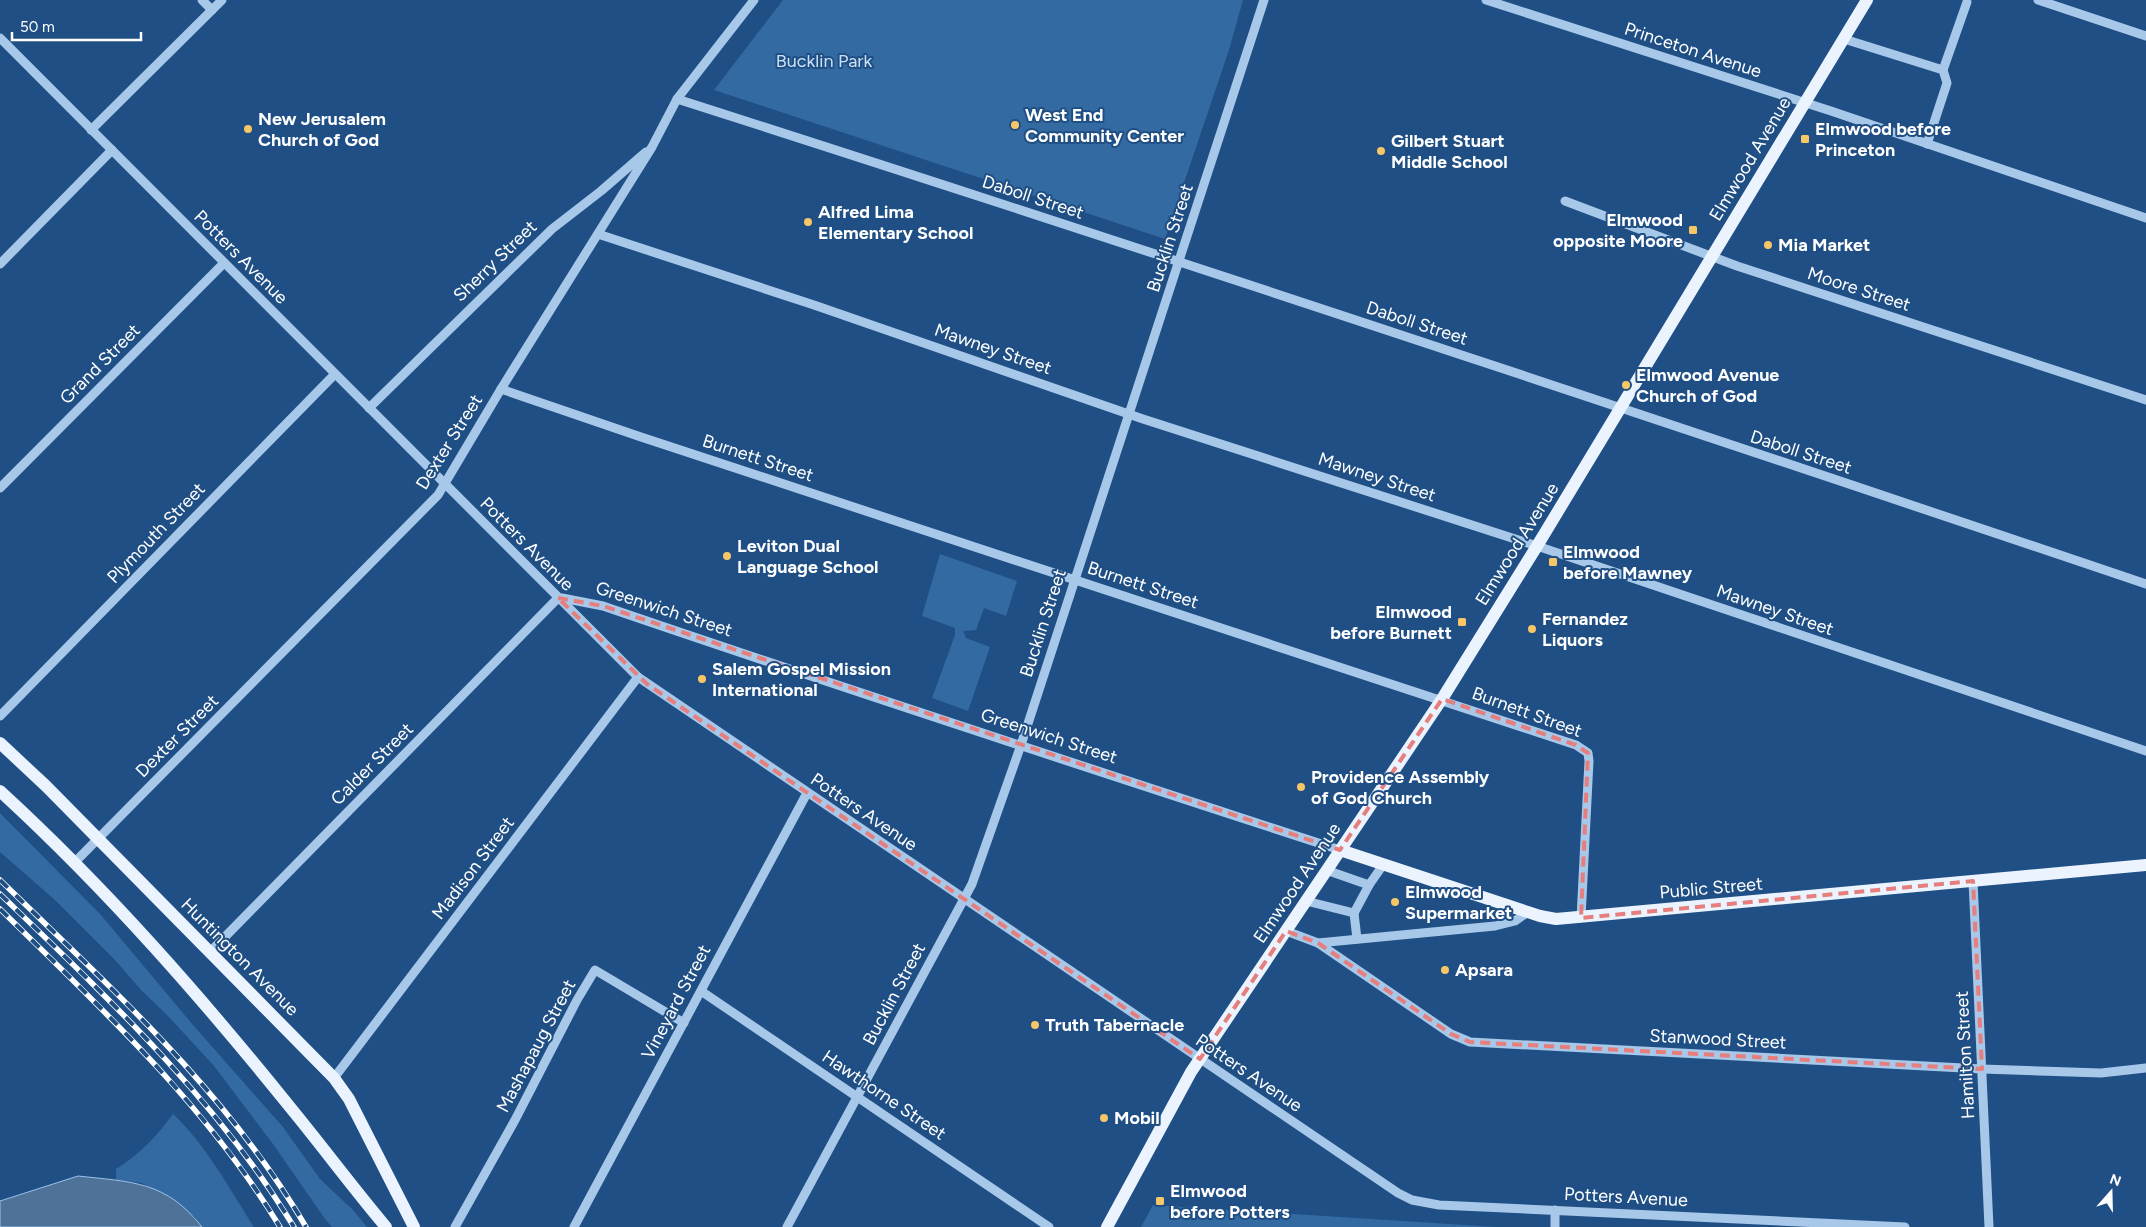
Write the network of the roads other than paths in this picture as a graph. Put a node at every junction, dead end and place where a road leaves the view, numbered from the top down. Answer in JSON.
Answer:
{"nodes":[{"id":1,"x":202,"y":0,"type":"edge"},
{"id":2,"x":222,"y":0,"type":"edge"},
{"id":3,"x":754,"y":0,"type":"edge"},
{"id":4,"x":1264,"y":0,"type":"edge"},
{"id":5,"x":1486,"y":0,"type":"edge"},
{"id":6,"x":1867,"y":0,"type":"edge"},
{"id":7,"x":2038,"y":0,"type":"edge"},
{"id":8,"x":1967,"y":2,"type":"dead end"},
{"id":9,"x":212,"y":10,"type":"junction"},
{"id":10,"x":2146,"y":36,"type":"edge"},
{"id":11,"x":0,"y":39,"type":"edge"},
{"id":12,"x":1844,"y":39,"type":"junction"},
{"id":13,"x":1943,"y":70,"type":"junction"},
{"id":14,"x":677,"y":99,"type":"junction"},
{"id":15,"x":1805,"y":103,"type":"junction"},
{"id":16,"x":92,"y":130,"type":"junction"},
{"id":17,"x":1927,"y":144,"type":"junction"},
{"id":18,"x":652,"y":147,"type":"junction"},
{"id":19,"x":112,"y":150,"type":"junction"},
{"id":20,"x":1565,"y":201,"type":"dead end"},
{"id":21,"x":2146,"y":218,"type":"edge"},
{"id":22,"x":598,"y":234,"type":"junction"},
{"id":23,"x":1712,"y":256,"type":"junction"},
{"id":24,"x":224,"y":262,"type":"junction"},
{"id":25,"x":1179,"y":263,"type":"junction"},
{"id":26,"x":0,"y":264,"type":"edge"},
{"id":27,"x":335,"y":374,"type":"junction"},
{"id":28,"x":501,"y":389,"type":"junction"},
{"id":29,"x":2146,"y":400,"type":"edge"},
{"id":30,"x":369,"y":408,"type":"junction"},
{"id":31,"x":1620,"y":409,"type":"junction"},
{"id":32,"x":1130,"y":414,"type":"junction"},
{"id":33,"x":444,"y":484,"type":"junction"},
{"id":34,"x":0,"y":488,"type":"edge"},
{"id":35,"x":1537,"y":546,"type":"junction"},
{"id":36,"x":1074,"y":580,"type":"junction"},
{"id":37,"x":2146,"y":584,"type":"edge"},
{"id":38,"x":558,"y":598,"type":"junction"},
{"id":39,"x":638,"y":677,"type":"junction"},
{"id":40,"x":1442,"y":699,"type":"junction"},
{"id":41,"x":0,"y":716,"type":"edge"},
{"id":42,"x":0,"y":743,"type":"edge"},
{"id":43,"x":1021,"y":745,"type":"junction"},
{"id":44,"x":2146,"y":751,"type":"edge"},
{"id":45,"x":0,"y":791,"type":"edge"},
{"id":46,"x":807,"y":792,"type":"junction"},
{"id":47,"x":98,"y":839,"type":"junction"},
{"id":48,"x":1340,"y":850,"type":"junction"},
{"id":49,"x":74,"y":863,"type":"junction"},
{"id":50,"x":1383,"y":865,"type":"junction"},
{"id":51,"x":2146,"y":865,"type":"edge"},
{"id":52,"x":1326,"y":870,"type":"junction"},
{"id":53,"x":1974,"y":881,"type":"junction"},
{"id":54,"x":1370,"y":885,"type":"junction"},
{"id":55,"x":964,"y":899,"type":"junction"},
{"id":56,"x":1306,"y":901,"type":"junction"},
{"id":57,"x":1528,"y":912,"type":"junction"},
{"id":58,"x":1354,"y":913,"type":"junction"},
{"id":59,"x":1581,"y":918,"type":"junction"},
{"id":60,"x":1286,"y":931,"type":"junction"},
{"id":61,"x":1357,"y":939,"type":"junction"},
{"id":62,"x":1318,"y":943,"type":"junction"},
{"id":63,"x":210,"y":952,"type":"junction"},
{"id":64,"x":701,"y":991,"type":"junction"},
{"id":65,"x":684,"y":1023,"type":"junction"},
{"id":66,"x":1200,"y":1058,"type":"junction"},
{"id":67,"x":2146,"y":1068,"type":"edge"},
{"id":68,"x":1982,"y":1069,"type":"junction"},
{"id":69,"x":334,"y":1078,"type":"junction"},
{"id":70,"x":857,"y":1097,"type":"junction"},
{"id":71,"x":1555,"y":1210,"type":"junction"},
{"id":72,"x":386,"y":1227,"type":"edge"},
{"id":73,"x":414,"y":1227,"type":"edge"},
{"id":74,"x":455,"y":1227,"type":"edge"},
{"id":75,"x":574,"y":1227,"type":"edge"},
{"id":76,"x":787,"y":1227,"type":"edge"},
{"id":77,"x":1049,"y":1227,"type":"edge"},
{"id":78,"x":1107,"y":1227,"type":"edge"},
{"id":79,"x":1556,"y":1227,"type":"edge"},
{"id":80,"x":1905,"y":1227,"type":"edge"},
{"id":81,"x":1989,"y":1227,"type":"edge"}],
"edges":[{"from":1,"to":9,"type":"street"},
{"from":2,"to":9,"type":"street"},
{"from":3,"to":14,"type":"street","name":"Dexter Street"},
{"from":4,"to":25,"type":"street","name":"Bucklin Street"},
{"from":5,"to":15,"type":"street","name":"Princeton Avenue"},
{"from":6,"to":12,"type":"main road","name":"Elmwood Avenue"},
{"from":7,"to":10,"type":"street"},
{"from":8,"to":13,"type":"street"},
{"from":9,"to":16,"type":"street"},
{"from":11,"to":16,"type":"street","name":"Potters Avenue"},
{"from":12,"to":13,"type":"street"},
{"from":12,"to":15,"type":"main road","name":"Elmwood Avenue"},
{"from":13,"to":17,"type":"street"},
{"from":14,"to":18,"type":"street","name":"Dexter Street"},
{"from":14,"to":25,"type":"street","name":"Daboll Street"},
{"from":15,"to":17,"type":"street","name":"Princeton Avenue"},
{"from":15,"to":23,"type":"main road","name":"Elmwood Avenue"},
{"from":16,"to":19,"type":"street","name":"Potters Avenue"},
{"from":17,"to":21,"type":"street","name":"Princeton Avenue"},
{"from":18,"to":22,"type":"street","name":"Dexter Street"},
{"from":18,"to":30,"type":"street","name":"Sherry Street"},
{"from":19,"to":24,"type":"street","name":"Potters Avenue"},
{"from":19,"to":26,"type":"street"},
{"from":20,"to":23,"type":"street","name":"Moore Street"},
{"from":22,"to":28,"type":"street","name":"Dexter Street"},
{"from":22,"to":32,"type":"street","name":"Mawney Street"},
{"from":23,"to":29,"type":"street","name":"Moore Street"},
{"from":23,"to":31,"type":"main road","name":"Elmwood Avenue"},
{"from":24,"to":27,"type":"street","name":"Potters Avenue"},
{"from":24,"to":34,"type":"street","name":"Grand Street"},
{"from":25,"to":31,"type":"street","name":"Daboll Street"},
{"from":25,"to":32,"type":"street","name":"Bucklin Street"},
{"from":27,"to":30,"type":"street","name":"Potters Avenue"},
{"from":27,"to":41,"type":"street","name":"Plymouth Street"},
{"from":28,"to":33,"type":"street","name":"Dexter Street"},
{"from":28,"to":36,"type":"street","name":"Burnett Street"},
{"from":30,"to":33,"type":"street","name":"Potters Avenue"},
{"from":31,"to":35,"type":"main road","name":"Elmwood Avenue"},
{"from":31,"to":37,"type":"street","name":"Daboll Street"},
{"from":32,"to":35,"type":"street","name":"Mawney Street"},
{"from":32,"to":36,"type":"street","name":"Bucklin Street"},
{"from":33,"to":38,"type":"street","name":"Potters Avenue"},
{"from":33,"to":47,"type":"street","name":"Dexter Street"},
{"from":35,"to":40,"type":"main road","name":"Elmwood Avenue"},
{"from":35,"to":44,"type":"street","name":"Mawney Street"},
{"from":36,"to":40,"type":"street","name":"Burnett Street"},
{"from":36,"to":43,"type":"street","name":"Bucklin Street"},
{"from":38,"to":39,"type":"street","name":"Potters Avenue"},
{"from":38,"to":43,"type":"street","name":"Greenwich Street"},
{"from":38,"to":63,"type":"street","name":"Calder Street"},
{"from":39,"to":46,"type":"street","name":"Potters Avenue"},
{"from":39,"to":69,"type":"street","name":"Madison Street"},
{"from":40,"to":48,"type":"main road","name":"Elmwood Avenue"},
{"from":40,"to":59,"type":"street","name":"Burnett Street"},
{"from":42,"to":47,"type":"main road","name":"Huntington Avenue"},
{"from":43,"to":48,"type":"street","name":"Greenwich Street"},
{"from":43,"to":55,"type":"street","name":"Bucklin Street"},
{"from":45,"to":49,"type":"main road"},
{"from":46,"to":55,"type":"street","name":"Potters Avenue"},
{"from":46,"to":64,"type":"street","name":"Vineyard Street"},
{"from":47,"to":49,"type":"street","name":"Dexter Street"},
{"from":47,"to":63,"type":"main road","name":"Huntington Avenue"},
{"from":48,"to":50,"type":"main road","name":"Greenwich Street"},
{"from":48,"to":52,"type":"main road","name":"Elmwood Avenue"},
{"from":49,"to":72,"type":"main road"},
{"from":50,"to":54,"type":"street"},
{"from":50,"to":57,"type":"main road","name":"Greenwich Street"},
{"from":51,"to":53,"type":"main road","name":"Public Street"},
{"from":52,"to":54,"type":"street"},
{"from":52,"to":56,"type":"main road","name":"Elmwood Avenue"},
{"from":53,"to":59,"type":"main road","name":"Public Street"},
{"from":53,"to":68,"type":"street","name":"Hamilton Street"},
{"from":54,"to":58,"type":"street"},
{"from":55,"to":66,"type":"street","name":"Potters Avenue"},
{"from":55,"to":70,"type":"street","name":"Bucklin Street"},
{"from":56,"to":58,"type":"street"},
{"from":56,"to":60,"type":"main road","name":"Elmwood Avenue"},
{"from":57,"to":59,"type":"main road","name":"Public Street"},
{"from":57,"to":61,"type":"street"},
{"from":58,"to":61,"type":"street"},
{"from":60,"to":62,"type":"street"},
{"from":60,"to":66,"type":"main road","name":"Elmwood Avenue"},
{"from":61,"to":62,"type":"street"},
{"from":62,"to":68,"type":"street","name":"Stanwood Street"},
{"from":63,"to":69,"type":"main road","name":"Huntington Avenue"},
{"from":64,"to":65,"type":"street","name":"Vineyard Street"},
{"from":64,"to":70,"type":"street","name":"Hawthorne Street"},
{"from":65,"to":74,"type":"street","name":"Mashapaug Street"},
{"from":65,"to":75,"type":"street","name":"Vineyard Street"},
{"from":66,"to":71,"type":"street","name":"Potters Avenue"},
{"from":66,"to":78,"type":"main road","name":"Elmwood Avenue"},
{"from":67,"to":68,"type":"street","name":"Stanwood Street"},
{"from":68,"to":81,"type":"street","name":"Hamilton Street"},
{"from":69,"to":73,"type":"main road","name":"Huntington Avenue"},
{"from":70,"to":76,"type":"street","name":"Bucklin Street"},
{"from":70,"to":77,"type":"street","name":"Hawthorne Street"},
{"from":71,"to":79,"type":"street"},
{"from":71,"to":80,"type":"street","name":"Potters Avenue"}]}
